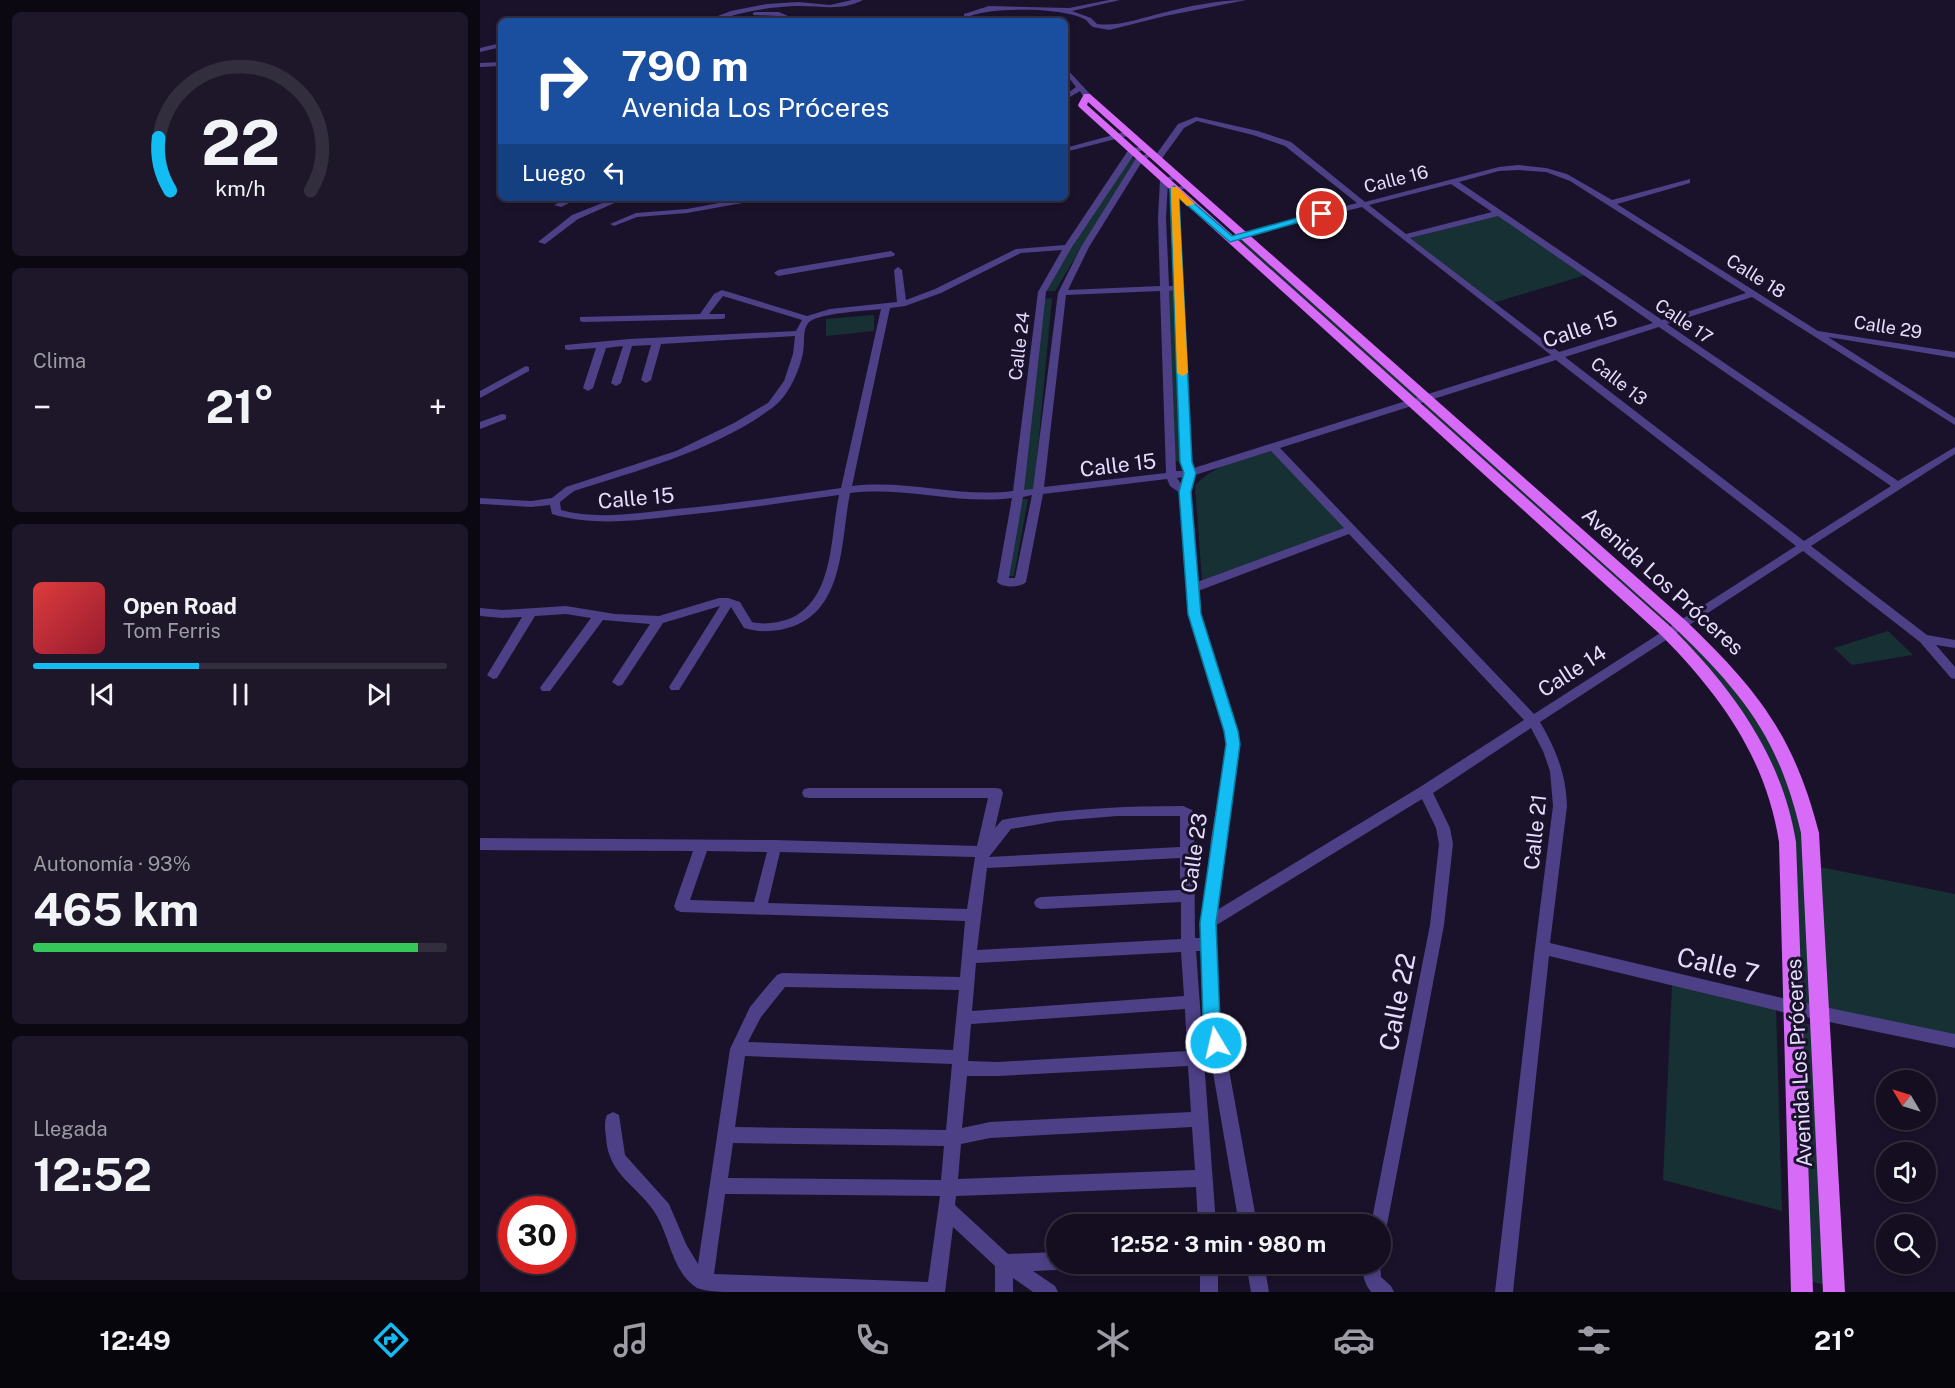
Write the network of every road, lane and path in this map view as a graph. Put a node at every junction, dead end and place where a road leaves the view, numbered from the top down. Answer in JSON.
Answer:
{"nodes":[{"id":1,"x":860,"y":0,"type":"edge"},
{"id":2,"x":1082,"y":0,"type":"edge"},
{"id":3,"x":1117,"y":0,"type":"edge"},
{"id":4,"x":1211,"y":0,"type":"edge"},
{"id":5,"x":1241,"y":0,"type":"edge"},
{"id":6,"x":1110,"y":1,"type":"edge"},
{"id":7,"x":1206,"y":6,"type":"junction"},
{"id":8,"x":1060,"y":7,"type":"junction"},
{"id":9,"x":771,"y":14,"type":"junction"},
{"id":10,"x":716,"y":18,"type":"edge"},
{"id":11,"x":719,"y":18,"type":"edge"},
{"id":12,"x":774,"y":18,"type":"edge"},
{"id":13,"x":792,"y":18,"type":"edge"},
{"id":14,"x":969,"y":18,"type":"edge"},
{"id":15,"x":498,"y":46,"type":"edge"},
{"id":16,"x":480,"y":50,"type":"edge"},
{"id":17,"x":480,"y":64,"type":"edge"},
{"id":18,"x":498,"y":64,"type":"edge"},
{"id":19,"x":1068,"y":73,"type":"edge"},
{"id":20,"x":1083,"y":92,"type":"junction"},
{"id":21,"x":1068,"y":97,"type":"edge"},
{"id":22,"x":1194,"y":114,"type":"dead end"},
{"id":23,"x":1183,"y":124,"type":"junction"},
{"id":24,"x":1122,"y":135,"type":"junction"},
{"id":25,"x":1068,"y":149,"type":"edge"},
{"id":26,"x":1145,"y":154,"type":"junction"},
{"id":27,"x":1536,"y":168,"type":"joint"},
{"id":28,"x":1164,"y":180,"type":"junction"},
{"id":29,"x":1452,"y":181,"type":"junction"},
{"id":30,"x":1687,"y":181,"type":"dead end"},
{"id":31,"x":1175,"y":183,"type":"junction"},
{"id":32,"x":568,"y":201,"type":"edge"},
{"id":33,"x":615,"y":201,"type":"edge"},
{"id":34,"x":742,"y":201,"type":"edge"},
{"id":35,"x":1361,"y":203,"type":"junction"},
{"id":36,"x":1611,"y":203,"type":"junction"},
{"id":37,"x":558,"y":205,"type":"dead end"},
{"id":38,"x":1499,"y":213,"type":"junction"},
{"id":39,"x":614,"y":224,"type":"dead end"},
{"id":40,"x":1243,"y":236,"type":"junction"},
{"id":41,"x":1404,"y":237,"type":"junction"},
{"id":42,"x":1230,"y":239,"type":"junction"},
{"id":43,"x":542,"y":242,"type":"dead end"},
{"id":44,"x":1068,"y":247,"type":"junction"},
{"id":45,"x":891,"y":254,"type":"dead end"},
{"id":46,"x":898,"y":270,"type":"dead end"},
{"id":47,"x":778,"y":273,"type":"dead end"},
{"id":48,"x":1179,"y":287,"type":"junction"},
{"id":49,"x":1165,"y":288,"type":"junction"},
{"id":50,"x":1062,"y":293,"type":"junction"},
{"id":51,"x":1753,"y":294,"type":"junction"},
{"id":52,"x":902,"y":304,"type":"junction"},
{"id":53,"x":886,"y":306,"type":"junction"},
{"id":54,"x":722,"y":316,"type":"dead end"},
{"id":55,"x":702,"y":317,"type":"junction"},
{"id":56,"x":583,"y":319,"type":"dead end"},
{"id":57,"x":807,"y":319,"type":"junction"},
{"id":58,"x":1658,"y":323,"type":"junction"},
{"id":59,"x":801,"y":333,"type":"junction"},
{"id":60,"x":1815,"y":333,"type":"junction"},
{"id":61,"x":657,"y":341,"type":"junction"},
{"id":62,"x":629,"y":342,"type":"junction"},
{"id":63,"x":602,"y":344,"type":"junction"},
{"id":64,"x":568,"y":346,"type":"dead end"},
{"id":65,"x":1955,"y":355,"type":"edge"},
{"id":66,"x":1557,"y":356,"type":"junction"},
{"id":67,"x":526,"y":369,"type":"dead end"},
{"id":68,"x":646,"y":380,"type":"dead end"},
{"id":69,"x":616,"y":383,"type":"dead end"},
{"id":70,"x":588,"y":388,"type":"dead end"},
{"id":71,"x":480,"y":395,"type":"edge"},
{"id":72,"x":1419,"y":400,"type":"junction"},
{"id":73,"x":502,"y":417,"type":"dead end"},
{"id":74,"x":1955,"y":422,"type":"edge"},
{"id":75,"x":480,"y":426,"type":"edge"},
{"id":76,"x":1274,"y":448,"type":"junction"},
{"id":77,"x":1955,"y":450,"type":"edge"},
{"id":78,"x":1190,"y":473,"type":"junction"},
{"id":79,"x":1171,"y":477,"type":"junction"},
{"id":80,"x":1898,"y":486,"type":"junction"},
{"id":81,"x":846,"y":490,"type":"junction"},
{"id":82,"x":1185,"y":492,"type":"junction"},
{"id":83,"x":1038,"y":493,"type":"junction"},
{"id":84,"x":1018,"y":495,"type":"junction"},
{"id":85,"x":558,"y":498,"type":"junction"},
{"id":86,"x":483,"y":501,"type":"dead end"},
{"id":87,"x":1351,"y":529,"type":"junction"},
{"id":88,"x":1803,"y":545,"type":"junction"},
{"id":89,"x":1194,"y":588,"type":"junction"},
{"id":90,"x":728,"y":602,"type":"junction"},
{"id":91,"x":480,"y":612,"type":"edge"},
{"id":92,"x":530,"y":614,"type":"junction"},
{"id":93,"x":600,"y":615,"type":"junction"},
{"id":94,"x":659,"y":620,"type":"junction"},
{"id":95,"x":1674,"y":628,"type":"junction"},
{"id":96,"x":1924,"y":639,"type":"junction"},
{"id":97,"x":1955,"y":644,"type":"edge"},
{"id":98,"x":494,"y":675,"type":"dead end"},
{"id":99,"x":1955,"y":675,"type":"edge"},
{"id":100,"x":618,"y":682,"type":"dead end"},
{"id":101,"x":675,"y":687,"type":"dead end"},
{"id":102,"x":546,"y":688,"type":"dead end"},
{"id":103,"x":1532,"y":720,"type":"junction"},
{"id":104,"x":1425,"y":791,"type":"junction"},
{"id":105,"x":808,"y":793,"type":"dead end"},
{"id":106,"x":480,"y":844,"type":"edge"},
{"id":107,"x":702,"y":845,"type":"junction"},
{"id":108,"x":775,"y":846,"type":"junction"},
{"id":109,"x":1187,"y":852,"type":"junction"},
{"id":110,"x":982,"y":857,"type":"junction"},
{"id":111,"x":1187,"y":896,"type":"junction"},
{"id":112,"x":1041,"y":903,"type":"dead end"},
{"id":113,"x":759,"y":909,"type":"junction"},
{"id":114,"x":973,"y":915,"type":"junction"},
{"id":115,"x":1208,"y":923,"type":"junction"},
{"id":116,"x":1208,"y":944,"type":"junction"},
{"id":117,"x":1188,"y":945,"type":"junction"},
{"id":118,"x":1542,"y":948,"type":"junction"},
{"id":119,"x":969,"y":957,"type":"junction"},
{"id":120,"x":967,"y":984,"type":"junction"},
{"id":121,"x":1192,"y":1002,"type":"junction"},
{"id":122,"x":1791,"y":1007,"type":"junction"},
{"id":123,"x":1819,"y":1013,"type":"junction"},
{"id":124,"x":964,"y":1018,"type":"junction"},
{"id":125,"x":1955,"y":1041,"type":"edge"},
{"id":126,"x":738,"y":1049,"type":"junction"},
{"id":127,"x":1196,"y":1058,"type":"junction"},
{"id":128,"x":960,"y":1063,"type":"junction"},
{"id":129,"x":613,"y":1119,"type":"dead end"},
{"id":130,"x":1200,"y":1119,"type":"junction"},
{"id":131,"x":724,"y":1135,"type":"junction"},
{"id":132,"x":953,"y":1138,"type":"junction"},
{"id":133,"x":1204,"y":1178,"type":"junction"},
{"id":134,"x":718,"y":1186,"type":"junction"},
{"id":135,"x":949,"y":1188,"type":"junction"},
{"id":136,"x":946,"y":1208,"type":"junction"},
{"id":137,"x":1206,"y":1214,"type":"edge"},
{"id":138,"x":1246,"y":1214,"type":"edge"},
{"id":139,"x":1382,"y":1214,"type":"edge"},
{"id":140,"x":1046,"y":1261,"type":"edge"},
{"id":141,"x":1004,"y":1263,"type":"junction"},
{"id":142,"x":1209,"y":1274,"type":"edge"},
{"id":143,"x":1257,"y":1274,"type":"edge"},
{"id":144,"x":1371,"y":1274,"type":"edge"},
{"id":145,"x":704,"y":1282,"type":"junction"},
{"id":146,"x":936,"y":1292,"type":"edge"},
{"id":147,"x":1004,"y":1292,"type":"edge"},
{"id":148,"x":1049,"y":1292,"type":"edge"},
{"id":149,"x":1209,"y":1292,"type":"edge"},
{"id":150,"x":1260,"y":1292,"type":"edge"},
{"id":151,"x":1385,"y":1292,"type":"edge"},
{"id":152,"x":1504,"y":1292,"type":"edge"},
{"id":153,"x":1802,"y":1292,"type":"edge"},
{"id":154,"x":1834,"y":1292,"type":"edge"}],
"edges":[{"from":1,"to":10,"type":"street"},
{"from":2,"to":8,"type":"street"},
{"from":3,"to":6,"type":"street"},
{"from":4,"to":7,"type":"street"},
{"from":5,"to":7,"type":"street"},
{"from":6,"to":8,"type":"street"},
{"from":7,"to":8,"type":"street"},
{"from":8,"to":14,"type":"street"},
{"from":9,"to":11,"type":"street"},
{"from":9,"to":12,"type":"street"},
{"from":9,"to":13,"type":"street"},
{"from":15,"to":16,"type":"street"},
{"from":17,"to":18,"type":"street"},
{"from":19,"to":20,"type":"street","name":"Avenida Los Próceres"},
{"from":20,"to":21,"type":"street"},
{"from":20,"to":24,"type":"main road","name":"Avenida Los Próceres"},
{"from":22,"to":23,"type":"street"},
{"from":23,"to":26,"type":"street"},
{"from":23,"to":35,"type":"street","name":"Calle 13"},
{"from":24,"to":25,"type":"street"},
{"from":24,"to":26,"type":"main road","name":"Avenida Los Próceres"},
{"from":26,"to":28,"type":"main road","name":"Avenida Los Próceres"},
{"from":26,"to":31,"type":"main road","name":"Avenida Los Próceres"},
{"from":26,"to":44,"type":"street","name":"Calle 24"},
{"from":26,"to":50,"type":"street","name":"Calle 24"},
{"from":27,"to":29,"type":"street","name":"Calle 16"},
{"from":27,"to":36,"type":"street","name":"Calle 18"},
{"from":28,"to":31,"type":"main road","name":"Avenida Los Próceres"},
{"from":28,"to":49,"type":"street"},
{"from":29,"to":35,"type":"street","name":"Calle 16"},
{"from":29,"to":38,"type":"street","name":"Calle 17"},
{"from":30,"to":36,"type":"street"},
{"from":31,"to":40,"type":"main road","name":"Avenida Los Próceres"},
{"from":31,"to":42,"type":"main road","name":"Avenida Los Próceres"},
{"from":31,"to":48,"type":"street","name":"Calle 23"},
{"from":32,"to":37,"type":"street"},
{"from":33,"to":43,"type":"street"},
{"from":34,"to":39,"type":"street"},
{"from":35,"to":40,"type":"street","name":"Calle 16"},
{"from":35,"to":41,"type":"street","name":"Calle 13"},
{"from":36,"to":51,"type":"street","name":"Calle 18"},
{"from":38,"to":41,"type":"street"},
{"from":38,"to":58,"type":"street","name":"Calle 17"},
{"from":40,"to":42,"type":"street","name":"Calle 16"},
{"from":40,"to":72,"type":"main road","name":"Avenida Los Próceres"},
{"from":41,"to":66,"type":"street","name":"Calle 13"},
{"from":42,"to":72,"type":"main road","name":"Avenida Los Próceres"},
{"from":44,"to":52,"type":"street"},
{"from":44,"to":84,"type":"street","name":"Calle 24"},
{"from":45,"to":47,"type":"street"},
{"from":46,"to":52,"type":"street"},
{"from":48,"to":49,"type":"street"},
{"from":48,"to":78,"type":"street","name":"Calle 23"},
{"from":49,"to":50,"type":"street"},
{"from":49,"to":79,"type":"street"},
{"from":50,"to":83,"type":"street","name":"Calle 24"},
{"from":51,"to":58,"type":"street","name":"Calle 15"},
{"from":51,"to":60,"type":"street","name":"Calle 18"},
{"from":52,"to":53,"type":"street"},
{"from":53,"to":57,"type":"street"},
{"from":53,"to":81,"type":"street"},
{"from":54,"to":55,"type":"street"},
{"from":55,"to":56,"type":"street"},
{"from":55,"to":57,"type":"street"},
{"from":57,"to":59,"type":"street"},
{"from":58,"to":66,"type":"street","name":"Calle 15"},
{"from":58,"to":80,"type":"street","name":"Calle 17"},
{"from":59,"to":61,"type":"street"},
{"from":59,"to":85,"type":"street"},
{"from":60,"to":65,"type":"street","name":"Calle 29"},
{"from":60,"to":74,"type":"street","name":"Calle 18"},
{"from":61,"to":62,"type":"street"},
{"from":61,"to":68,"type":"street"},
{"from":62,"to":63,"type":"street"},
{"from":62,"to":69,"type":"street"},
{"from":63,"to":64,"type":"street"},
{"from":63,"to":70,"type":"street"},
{"from":66,"to":72,"type":"street","name":"Calle 15"},
{"from":66,"to":88,"type":"street","name":"Calle 13"},
{"from":67,"to":71,"type":"street"},
{"from":72,"to":76,"type":"street","name":"Calle 15"},
{"from":72,"to":95,"type":"main road","name":"Avenida Los Próceres"},
{"from":73,"to":75,"type":"street"},
{"from":76,"to":78,"type":"street","name":"Calle 15"},
{"from":76,"to":87,"type":"street","name":"Calle 21"},
{"from":77,"to":80,"type":"street","name":"Calle 14"},
{"from":78,"to":79,"type":"street","name":"Calle 15"},
{"from":78,"to":82,"type":"street","name":"Calle 23"},
{"from":79,"to":82,"type":"street"},
{"from":79,"to":83,"type":"street","name":"Calle 15"},
{"from":80,"to":88,"type":"street","name":"Calle 14"},
{"from":81,"to":84,"type":"street","name":"Calle 15"},
{"from":81,"to":85,"type":"street","name":"Calle 15"},
{"from":81,"to":90,"type":"street"},
{"from":82,"to":89,"type":"street","name":"Calle 23"},
{"from":83,"to":84,"type":"street","name":"Calle 15"},
{"from":83,"to":84,"type":"street","name":"Calle 24"},
{"from":85,"to":86,"type":"street"},
{"from":87,"to":89,"type":"street"},
{"from":87,"to":103,"type":"street","name":"Calle 21"},
{"from":88,"to":95,"type":"street","name":"Calle 14"},
{"from":88,"to":96,"type":"street","name":"Calle 13"},
{"from":89,"to":115,"type":"street","name":"Calle 23"},
{"from":90,"to":94,"type":"street"},
{"from":90,"to":101,"type":"street"},
{"from":91,"to":92,"type":"street"},
{"from":92,"to":93,"type":"street"},
{"from":92,"to":98,"type":"street"},
{"from":93,"to":94,"type":"street"},
{"from":93,"to":102,"type":"street"},
{"from":94,"to":100,"type":"street"},
{"from":95,"to":103,"type":"street","name":"Calle 14"},
{"from":95,"to":122,"type":"main road","name":"Avenida Los Próceres"},
{"from":95,"to":123,"type":"main road","name":"Avenida Los Próceres"},
{"from":96,"to":97,"type":"street"},
{"from":96,"to":99,"type":"street","name":"Calle 13"},
{"from":103,"to":104,"type":"street","name":"Calle 14"},
{"from":103,"to":118,"type":"street","name":"Calle 21"},
{"from":104,"to":115,"type":"street","name":"Calle 14"},
{"from":104,"to":139,"type":"street","name":"Calle 22"},
{"from":105,"to":110,"type":"street"},
{"from":106,"to":107,"type":"street"},
{"from":107,"to":108,"type":"street"},
{"from":107,"to":113,"type":"street"},
{"from":108,"to":110,"type":"street"},
{"from":108,"to":113,"type":"street"},
{"from":109,"to":110,"type":"street"},
{"from":109,"to":110,"type":"street"},
{"from":109,"to":111,"type":"street"},
{"from":110,"to":114,"type":"street"},
{"from":111,"to":112,"type":"street"},
{"from":111,"to":117,"type":"street"},
{"from":113,"to":114,"type":"street"},
{"from":114,"to":119,"type":"street"},
{"from":115,"to":116,"type":"street","name":"Calle 23"},
{"from":116,"to":117,"type":"street"},
{"from":116,"to":138,"type":"street","name":"Calle 23"},
{"from":117,"to":119,"type":"street"},
{"from":117,"to":121,"type":"street"},
{"from":118,"to":122,"type":"street","name":"Calle 7"},
{"from":118,"to":152,"type":"street","name":"Calle 21"},
{"from":119,"to":120,"type":"street"},
{"from":120,"to":124,"type":"street"},
{"from":120,"to":126,"type":"street"},
{"from":121,"to":124,"type":"street"},
{"from":121,"to":127,"type":"street"},
{"from":122,"to":123,"type":"street","name":"Calle 7"},
{"from":122,"to":153,"type":"main road","name":"Avenida Los Próceres"},
{"from":123,"to":125,"type":"street","name":"Calle 7"},
{"from":123,"to":154,"type":"main road","name":"Avenida Los Próceres"},
{"from":124,"to":128,"type":"street"},
{"from":126,"to":128,"type":"street"},
{"from":126,"to":131,"type":"street"},
{"from":127,"to":128,"type":"street"},
{"from":127,"to":130,"type":"street"},
{"from":128,"to":132,"type":"street"},
{"from":129,"to":145,"type":"street"},
{"from":130,"to":132,"type":"street"},
{"from":130,"to":133,"type":"street"},
{"from":131,"to":132,"type":"street"},
{"from":131,"to":134,"type":"street"},
{"from":132,"to":135,"type":"street"},
{"from":133,"to":135,"type":"street"},
{"from":133,"to":137,"type":"street"},
{"from":134,"to":135,"type":"street"},
{"from":134,"to":145,"type":"street"},
{"from":135,"to":136,"type":"street"},
{"from":136,"to":141,"type":"street"},
{"from":136,"to":146,"type":"street"},
{"from":140,"to":141,"type":"street"},
{"from":141,"to":147,"type":"street"},
{"from":141,"to":148,"type":"street"},
{"from":142,"to":149,"type":"street"},
{"from":143,"to":150,"type":"street"},
{"from":144,"to":151,"type":"street"},
{"from":145,"to":146,"type":"street"}]}
